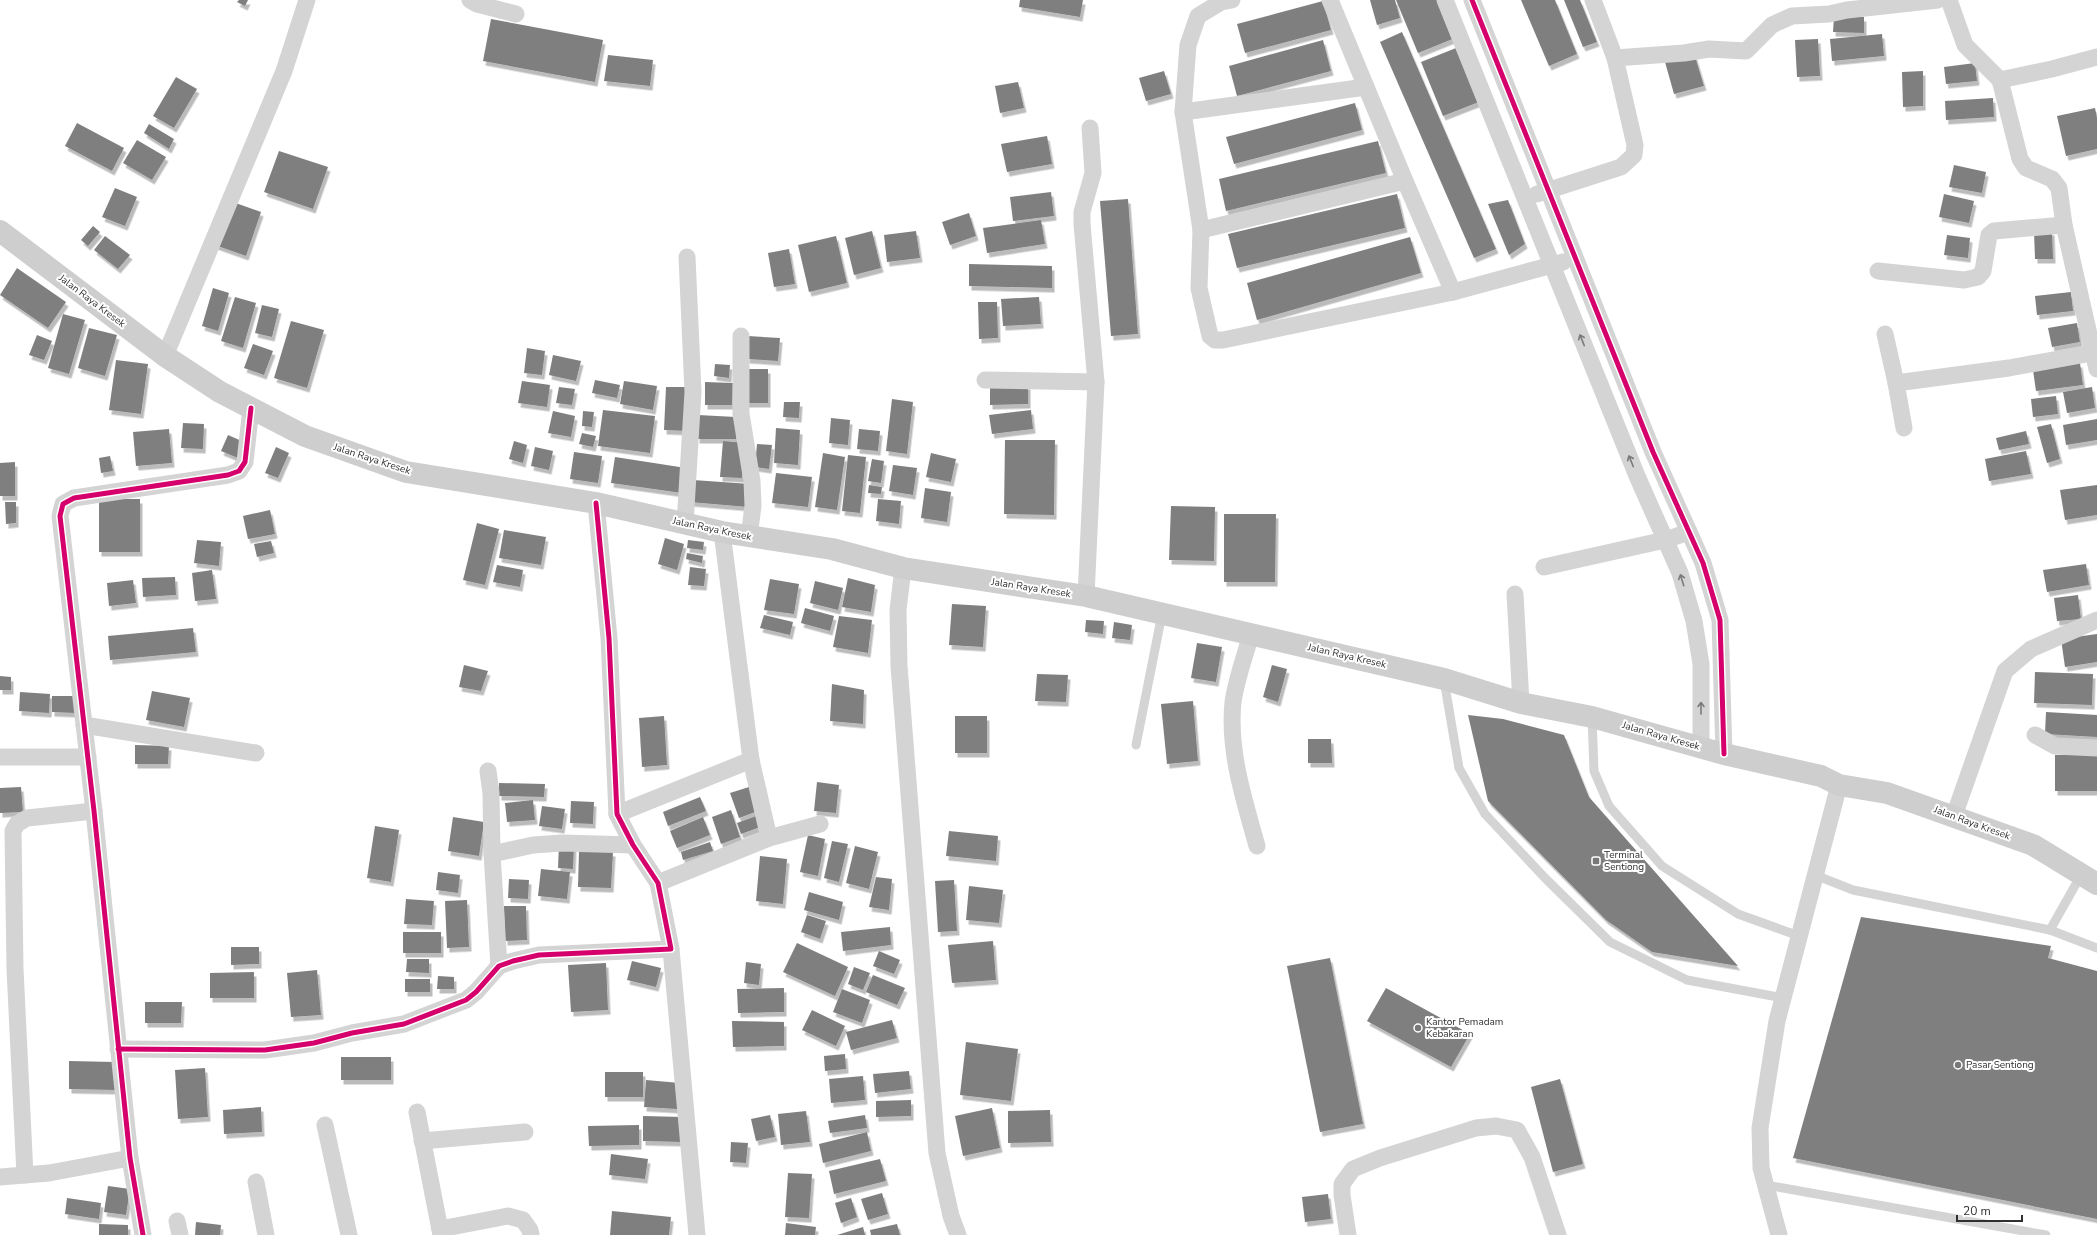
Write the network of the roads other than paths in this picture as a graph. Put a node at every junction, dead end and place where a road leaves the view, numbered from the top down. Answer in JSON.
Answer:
{"nodes":[{"id":1,"x":307,"y":0,"type":"edge"},
{"id":2,"x":470,"y":0,"type":"edge"},
{"id":3,"x":1232,"y":0,"type":"edge"},
{"id":4,"x":1330,"y":0,"type":"edge"},
{"id":5,"x":1445,"y":0,"type":"edge"},
{"id":6,"x":1472,"y":0,"type":"edge"},
{"id":7,"x":1593,"y":0,"type":"edge"},
{"id":8,"x":1938,"y":0,"type":"edge"},
{"id":9,"x":1949,"y":0,"type":"edge"},
{"id":10,"x":516,"y":14,"type":"dead end"},
{"id":11,"x":2097,"y":57,"type":"edge"},
{"id":12,"x":1615,"y":58,"type":"junction"},
{"id":13,"x":2000,"y":80,"type":"junction"},
{"id":14,"x":1366,"y":87,"type":"junction"},
{"id":15,"x":1183,"y":112,"type":"junction"},
{"id":16,"x":1090,"y":128,"type":"dead end"},
{"id":17,"x":1405,"y":181,"type":"junction"},
{"id":18,"x":1547,"y":191,"type":"junction"},
{"id":19,"x":1525,"y":198,"type":"junction"},
{"id":20,"x":2064,"y":225,"type":"junction"},
{"id":21,"x":1201,"y":230,"type":"junction"},
{"id":22,"x":0,"y":231,"type":"edge"},
{"id":23,"x":687,"y":257,"type":"dead end"},
{"id":24,"x":1577,"y":258,"type":"junction"},
{"id":25,"x":1552,"y":265,"type":"junction"},
{"id":26,"x":1878,"y":270,"type":"dead end"},
{"id":27,"x":1454,"y":292,"type":"junction"},
{"id":28,"x":1885,"y":334,"type":"dead end"},
{"id":29,"x":740,"y":336,"type":"dead end"},
{"id":30,"x":2092,"y":353,"type":"junction"},
{"id":31,"x":164,"y":356,"type":"junction"},
{"id":32,"x":2097,"y":369,"type":"edge"},
{"id":33,"x":985,"y":380,"type":"dead end"},
{"id":34,"x":1096,"y":382,"type":"junction"},
{"id":35,"x":1896,"y":383,"type":"junction"},
{"id":36,"x":250,"y":408,"type":"junction"},
{"id":37,"x":1904,"y":428,"type":"dead end"},
{"id":38,"x":596,"y":503,"type":"junction"},
{"id":39,"x":685,"y":524,"type":"junction"},
{"id":40,"x":722,"y":532,"type":"junction"},
{"id":41,"x":1689,"y":532,"type":"junction"},
{"id":42,"x":749,"y":537,"type":"junction"},
{"id":43,"x":1666,"y":540,"type":"junction"},
{"id":44,"x":1544,"y":567,"type":"dead end"},
{"id":45,"x":903,"y":568,"type":"junction"},
{"id":46,"x":1515,"y":594,"type":"dead end"},
{"id":47,"x":1086,"y":596,"type":"junction"},
{"id":48,"x":1162,"y":614,"type":"junction"},
{"id":49,"x":2097,"y":620,"type":"edge"},
{"id":50,"x":1251,"y":634,"type":"junction"},
{"id":51,"x":1444,"y":679,"type":"junction"},
{"id":52,"x":1521,"y":703,"type":"junction"},
{"id":53,"x":1592,"y":717,"type":"junction"},
{"id":54,"x":84,"y":725,"type":"junction"},
{"id":55,"x":2036,"y":735,"type":"dead end"},
{"id":56,"x":1136,"y":745,"type":"dead end"},
{"id":57,"x":1701,"y":747,"type":"junction"},
{"id":58,"x":2097,"y":748,"type":"edge"},
{"id":59,"x":256,"y":753,"type":"dead end"},
{"id":60,"x":1724,"y":754,"type":"junction"},
{"id":61,"x":0,"y":757,"type":"edge"},
{"id":62,"x":88,"y":757,"type":"junction"},
{"id":63,"x":751,"y":760,"type":"junction"},
{"id":64,"x":488,"y":771,"type":"dead end"},
{"id":65,"x":1839,"y":785,"type":"junction"},
{"id":66,"x":94,"y":811,"type":"junction"},
{"id":67,"x":617,"y":814,"type":"junction"},
{"id":68,"x":1954,"y":816,"type":"junction"},
{"id":69,"x":820,"y":824,"type":"dead end"},
{"id":70,"x":769,"y":838,"type":"junction"},
{"id":71,"x":633,"y":845,"type":"junction"},
{"id":72,"x":1257,"y":846,"type":"dead end"},
{"id":73,"x":492,"y":854,"type":"junction"},
{"id":74,"x":1815,"y":875,"type":"junction"},
{"id":75,"x":2089,"y":880,"type":"edge"},
{"id":76,"x":658,"y":883,"type":"junction"},
{"id":77,"x":2050,"y":930,"type":"junction"},
{"id":78,"x":1799,"y":936,"type":"junction"},
{"id":79,"x":2097,"y":948,"type":"edge"},
{"id":80,"x":671,"y":949,"type":"junction"},
{"id":81,"x":499,"y":966,"type":"junction"},
{"id":82,"x":1783,"y":998,"type":"junction"},
{"id":83,"x":118,"y":1048,"type":"junction"},
{"id":84,"x":417,"y":1112,"type":"dead end"},
{"id":85,"x":324,"y":1126,"type":"dead end"},
{"id":86,"x":525,"y":1132,"type":"dead end"},
{"id":87,"x":422,"y":1141,"type":"junction"},
{"id":88,"x":130,"y":1158,"type":"junction"},
{"id":89,"x":25,"y":1175,"type":"junction"},
{"id":90,"x":0,"y":1177,"type":"edge"},
{"id":91,"x":256,"y":1182,"type":"dead end"},
{"id":92,"x":1766,"y":1185,"type":"junction"},
{"id":93,"x":441,"y":1232,"type":"edge"},
{"id":94,"x":143,"y":1235,"type":"edge"},
{"id":95,"x":266,"y":1235,"type":"edge"},
{"id":96,"x":349,"y":1235,"type":"edge"},
{"id":97,"x":531,"y":1235,"type":"edge"},
{"id":98,"x":697,"y":1235,"type":"edge"},
{"id":99,"x":958,"y":1235,"type":"edge"},
{"id":100,"x":1348,"y":1235,"type":"edge"},
{"id":101,"x":1558,"y":1235,"type":"edge"},
{"id":102,"x":1779,"y":1235,"type":"edge"},
{"id":103,"x":2046,"y":1235,"type":"edge"}],
"edges":[{"from":1,"to":31,"type":"street"},
{"from":2,"to":10,"type":"street"},
{"from":3,"to":15,"type":"street"},
{"from":4,"to":14,"type":"street"},
{"from":5,"to":19,"type":"street"},
{"from":6,"to":18,"type":"street"},
{"from":7,"to":12,"type":"street"},
{"from":8,"to":12,"type":"street"},
{"from":9,"to":13,"type":"street"},
{"from":11,"to":13,"type":"street"},
{"from":12,"to":18,"type":"street"},
{"from":13,"to":20,"type":"street"},
{"from":14,"to":15,"type":"street"},
{"from":14,"to":17,"type":"street"},
{"from":15,"to":21,"type":"street"},
{"from":16,"to":34,"type":"street"},
{"from":17,"to":21,"type":"street"},
{"from":17,"to":27,"type":"street"},
{"from":18,"to":19,"type":"street"},
{"from":18,"to":24,"type":"street"},
{"from":19,"to":25,"type":"street"},
{"from":20,"to":26,"type":"street"},
{"from":20,"to":30,"type":"street"},
{"from":21,"to":27,"type":"street"},
{"from":22,"to":31,"type":"main road","name":"Jalan Raya Kresek"},
{"from":23,"to":39,"type":"street"},
{"from":24,"to":25,"type":"street"},
{"from":24,"to":41,"type":"street"},
{"from":25,"to":27,"type":"street"},
{"from":43,"to":25,"type":"street","one_way":true},
{"from":28,"to":35,"type":"street"},
{"from":29,"to":42,"type":"street"},
{"from":30,"to":32,"type":"street"},
{"from":30,"to":35,"type":"street"},
{"from":31,"to":36,"type":"main road","name":"Jalan Raya Kresek"},
{"from":33,"to":34,"type":"street"},
{"from":34,"to":47,"type":"street"},
{"from":35,"to":37,"type":"street"},
{"from":36,"to":38,"type":"main road","name":"Jalan Raya Kresek"},
{"from":36,"to":54,"type":"street"},
{"from":38,"to":39,"type":"main road","name":"Jalan Raya Kresek"},
{"from":38,"to":67,"type":"street"},
{"from":39,"to":40,"type":"main road","name":"Jalan Raya Kresek"},
{"from":40,"to":42,"type":"main road","name":"Jalan Raya Kresek"},
{"from":40,"to":63,"type":"street"},
{"from":41,"to":43,"type":"street"},
{"from":41,"to":60,"type":"street"},
{"from":42,"to":45,"type":"main road","name":"Jalan Raya Kresek"},
{"from":43,"to":44,"type":"street"},
{"from":57,"to":43,"type":"street","one_way":true},
{"from":45,"to":47,"type":"main road","name":"Jalan Raya Kresek"},
{"from":45,"to":99,"type":"street"},
{"from":46,"to":52,"type":"street"},
{"from":47,"to":48,"type":"main road","name":"Jalan Raya Kresek"},
{"from":48,"to":50,"type":"main road","name":"Jalan Raya Kresek"},
{"from":48,"to":56,"type":"lane"},
{"from":49,"to":68,"type":"street"},
{"from":50,"to":51,"type":"main road","name":"Jalan Raya Kresek"},
{"from":50,"to":72,"type":"street"},
{"from":51,"to":52,"type":"main road","name":"Jalan Raya Kresek"},
{"from":51,"to":82,"type":"lane"},
{"from":52,"to":53,"type":"main road","name":"Jalan Raya Kresek"},
{"from":53,"to":57,"type":"main road","name":"Jalan Raya Kresek"},
{"from":53,"to":78,"type":"lane"},
{"from":54,"to":59,"type":"street"},
{"from":54,"to":62,"type":"street"},
{"from":55,"to":58,"type":"street"},
{"from":57,"to":60,"type":"main road","name":"Jalan Raya Kresek"},
{"from":60,"to":65,"type":"main road","name":"Jalan Raya Kresek"},
{"from":61,"to":62,"type":"street"},
{"from":62,"to":66,"type":"street"},
{"from":63,"to":67,"type":"street"},
{"from":63,"to":70,"type":"street"},
{"from":64,"to":73,"type":"street"},
{"from":65,"to":68,"type":"main road","name":"Jalan Raya Kresek"},
{"from":65,"to":74,"type":"street"},
{"from":66,"to":83,"type":"street"},
{"from":66,"to":89,"type":"street"},
{"from":67,"to":71,"type":"street"},
{"from":68,"to":75,"type":"main road","name":"Jalan Raya Kresek"},
{"from":69,"to":70,"type":"street"},
{"from":70,"to":76,"type":"street"},
{"from":71,"to":73,"type":"street"},
{"from":71,"to":76,"type":"street"},
{"from":73,"to":81,"type":"street"},
{"from":74,"to":77,"type":"lane"},
{"from":74,"to":78,"type":"street"},
{"from":75,"to":77,"type":"lane"},
{"from":76,"to":80,"type":"street"},
{"from":77,"to":79,"type":"lane"},
{"from":78,"to":82,"type":"street"},
{"from":80,"to":81,"type":"street"},
{"from":80,"to":98,"type":"street"},
{"from":81,"to":83,"type":"street"},
{"from":82,"to":92,"type":"street"},
{"from":83,"to":88,"type":"street"},
{"from":84,"to":87,"type":"street"},
{"from":85,"to":96,"type":"street"},
{"from":86,"to":87,"type":"street"},
{"from":87,"to":93,"type":"street"},
{"from":88,"to":89,"type":"street"},
{"from":88,"to":94,"type":"street"},
{"from":89,"to":90,"type":"street"},
{"from":91,"to":95,"type":"street"},
{"from":92,"to":102,"type":"street"},
{"from":92,"to":103,"type":"lane"},
{"from":93,"to":97,"type":"street"},
{"from":100,"to":101,"type":"street"}]}
